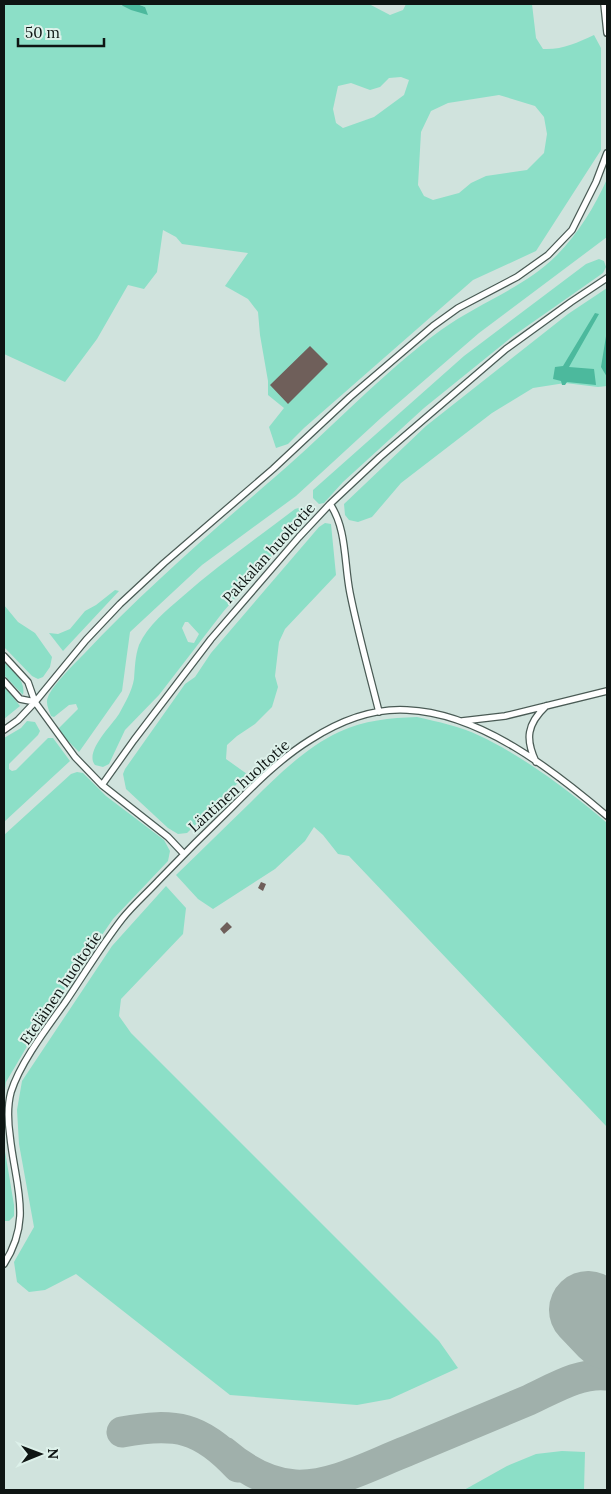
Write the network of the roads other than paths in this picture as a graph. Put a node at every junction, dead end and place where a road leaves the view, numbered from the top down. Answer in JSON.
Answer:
{"nodes":[{"id":1,"x":604,"y":4,"type":"edge"},
{"id":2,"x":607,"y":33,"type":"edge"},
{"id":3,"x":607,"y":153,"type":"edge"},
{"id":4,"x":607,"y":278,"type":"edge"},
{"id":5,"x":330,"y":504,"type":"junction"},
{"id":6,"x":4,"y":656,"type":"edge"},
{"id":7,"x":4,"y":681,"type":"edge"},
{"id":8,"x":607,"y":691,"type":"edge"},
{"id":9,"x":35,"y":702,"type":"junction"},
{"id":10,"x":546,"y":705,"type":"junction"},
{"id":11,"x":379,"y":712,"type":"junction"},
{"id":12,"x":459,"y":721,"type":"junction"},
{"id":13,"x":4,"y":730,"type":"edge"},
{"id":14,"x":536,"y":762,"type":"junction"},
{"id":15,"x":102,"y":785,"type":"junction"},
{"id":16,"x":607,"y":816,"type":"edge"},
{"id":17,"x":184,"y":854,"type":"junction"},
{"id":18,"x":4,"y":1264,"type":"edge"}],
"edges":[{"from":1,"to":2,"type":"lane"},
{"from":3,"to":9,"type":"lane"},
{"from":4,"to":5,"type":"lane","name":"Pakkalan huoltotie"},
{"from":5,"to":11,"type":"lane"},
{"from":5,"to":15,"type":"lane","name":"Pakkalan huoltotie"},
{"from":6,"to":9,"type":"lane"},
{"from":7,"to":9,"type":"lane"},
{"from":8,"to":10,"type":"lane"},
{"from":9,"to":13,"type":"lane"},
{"from":9,"to":15,"type":"lane"},
{"from":10,"to":12,"type":"lane"},
{"from":10,"to":14,"type":"lane"},
{"from":11,"to":12,"type":"lane","name":"Läntinen huoltotie"},
{"from":11,"to":17,"type":"lane","name":"Läntinen huoltotie"},
{"from":12,"to":14,"type":"lane","name":"Läntinen huoltotie"},
{"from":14,"to":16,"type":"lane","name":"Läntinen huoltotie"},
{"from":15,"to":17,"type":"lane"},
{"from":17,"to":18,"type":"lane","name":"Eteläinen huoltotie"}]}
